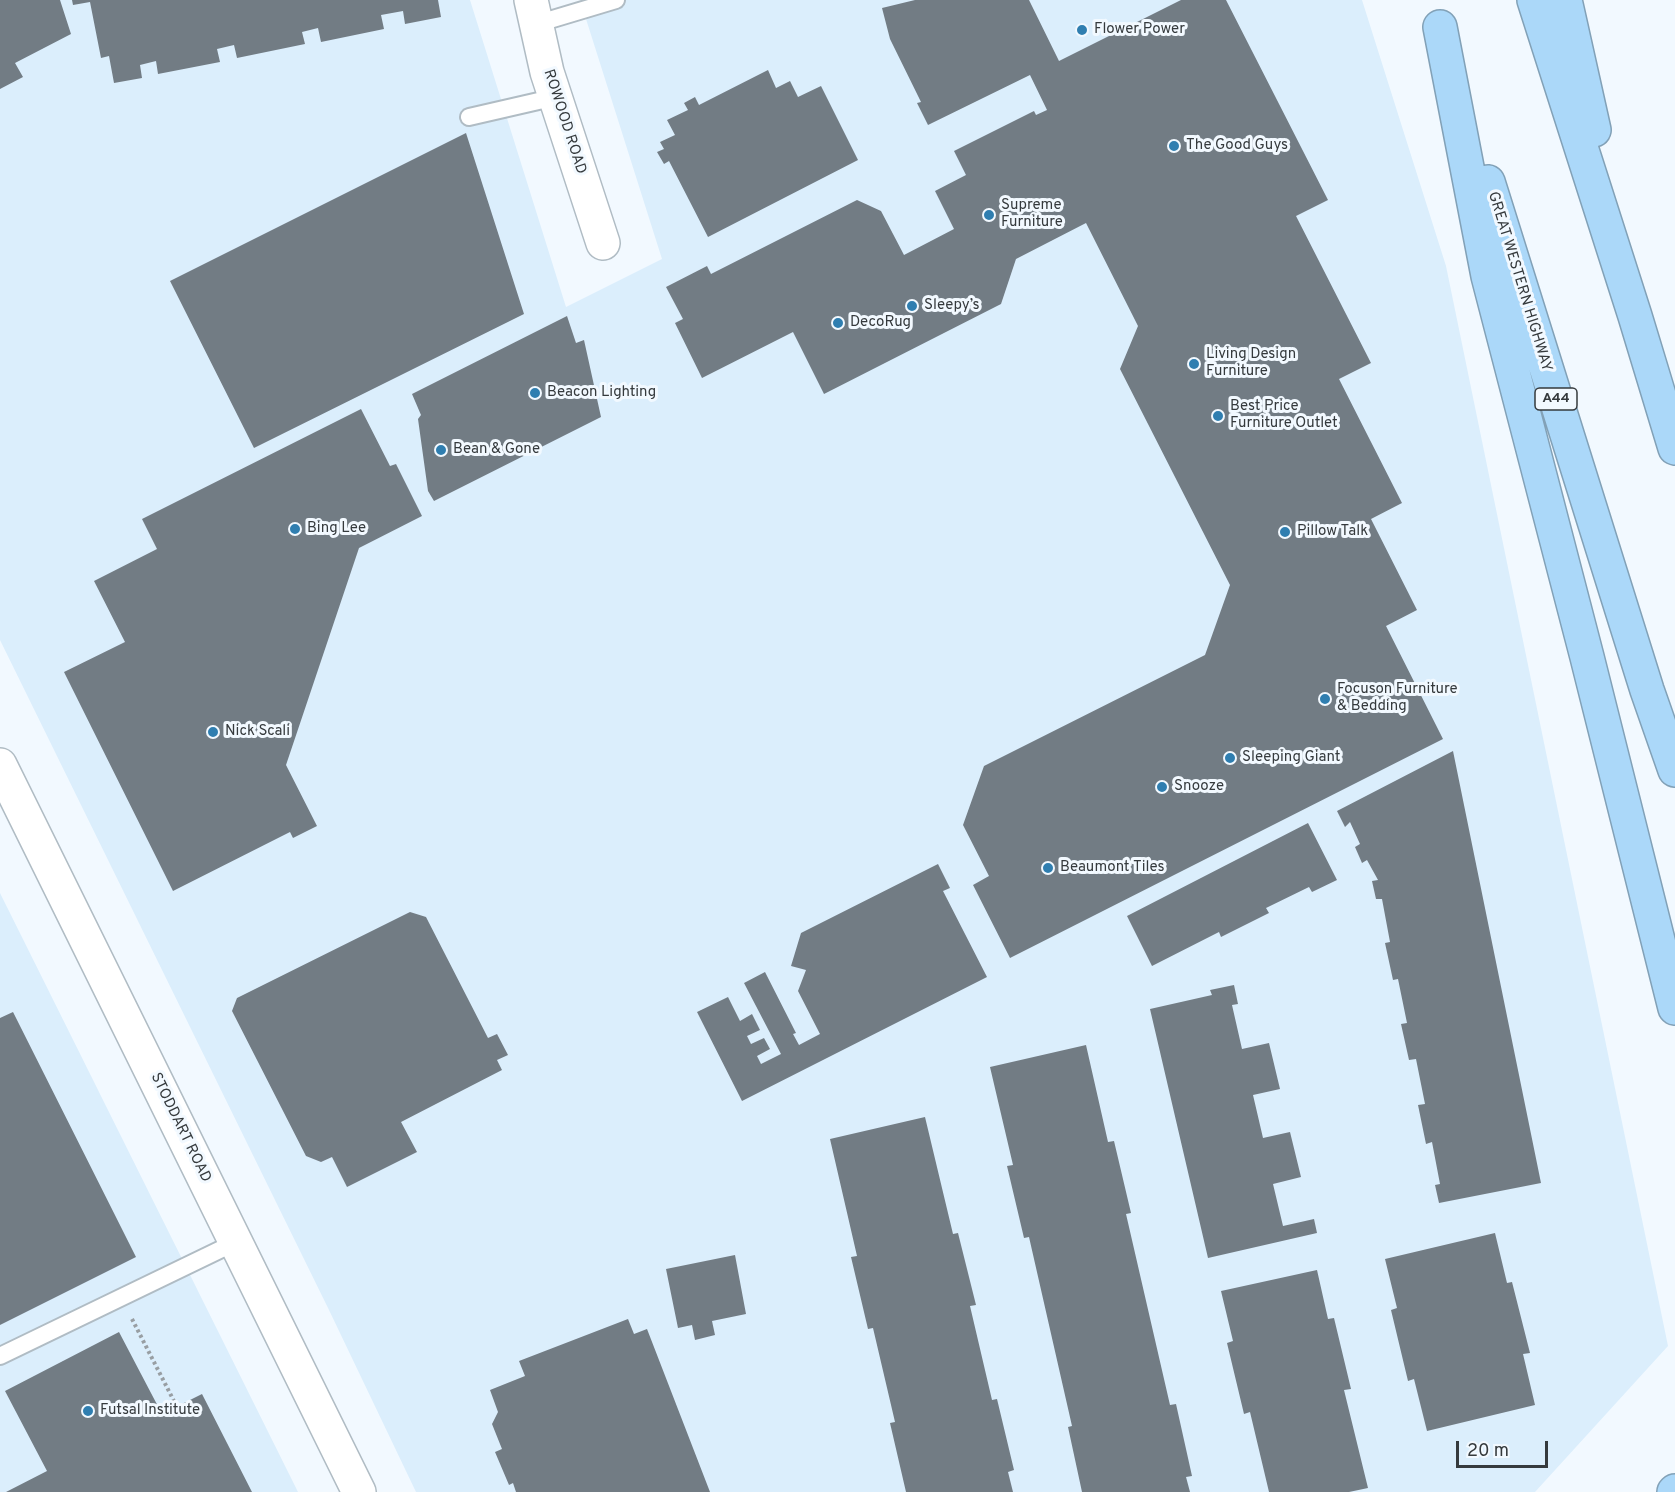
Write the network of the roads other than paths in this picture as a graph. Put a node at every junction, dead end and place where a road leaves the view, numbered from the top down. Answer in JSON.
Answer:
{"nodes":[{"id":1,"x":616,"y":0,"type":"edge"},
{"id":2,"x":1534,"y":0,"type":"edge"},
{"id":3,"x":1565,"y":0,"type":"edge"},
{"id":4,"x":534,"y":12,"type":"edge"},
{"id":5,"x":1436,"y":14,"type":"edge"},
{"id":6,"x":556,"y":97,"type":"junction"},
{"id":7,"x":469,"y":117,"type":"dead end"},
{"id":8,"x":603,"y":243,"type":"dead end"},
{"id":9,"x":1635,"y":316,"type":"junction"},
{"id":10,"x":1675,"y":448,"type":"edge"},
{"id":11,"x":0,"y":765,"type":"edge"},
{"id":12,"x":1675,"y":770,"type":"edge"},
{"id":13,"x":1675,"y":1008,"type":"edge"},
{"id":14,"x":236,"y":1242,"type":"junction"},
{"id":15,"x":0,"y":1356,"type":"edge"},
{"id":16,"x":359,"y":1492,"type":"edge"}],
"edges":[{"from":1,"to":4,"type":"lane"},
{"from":2,"to":9,"type":"highway"},
{"from":3,"to":9,"type":"highway"},
{"from":4,"to":6,"type":"street","name":"ROWOOD ROAD"},
{"from":5,"to":12,"type":"highway","name":"GREAT WESTERN HIGHWAY","number":"A44"},
{"from":5,"to":13,"type":"highway"},
{"from":6,"to":7,"type":"lane"},
{"from":6,"to":8,"type":"street","name":"ROWOOD ROAD"},
{"from":9,"to":10,"type":"highway"},
{"from":11,"to":14,"type":"street","name":"STODDART ROAD"},
{"from":14,"to":15,"type":"lane"},
{"from":14,"to":16,"type":"street","name":"STODDART ROAD"}]}
